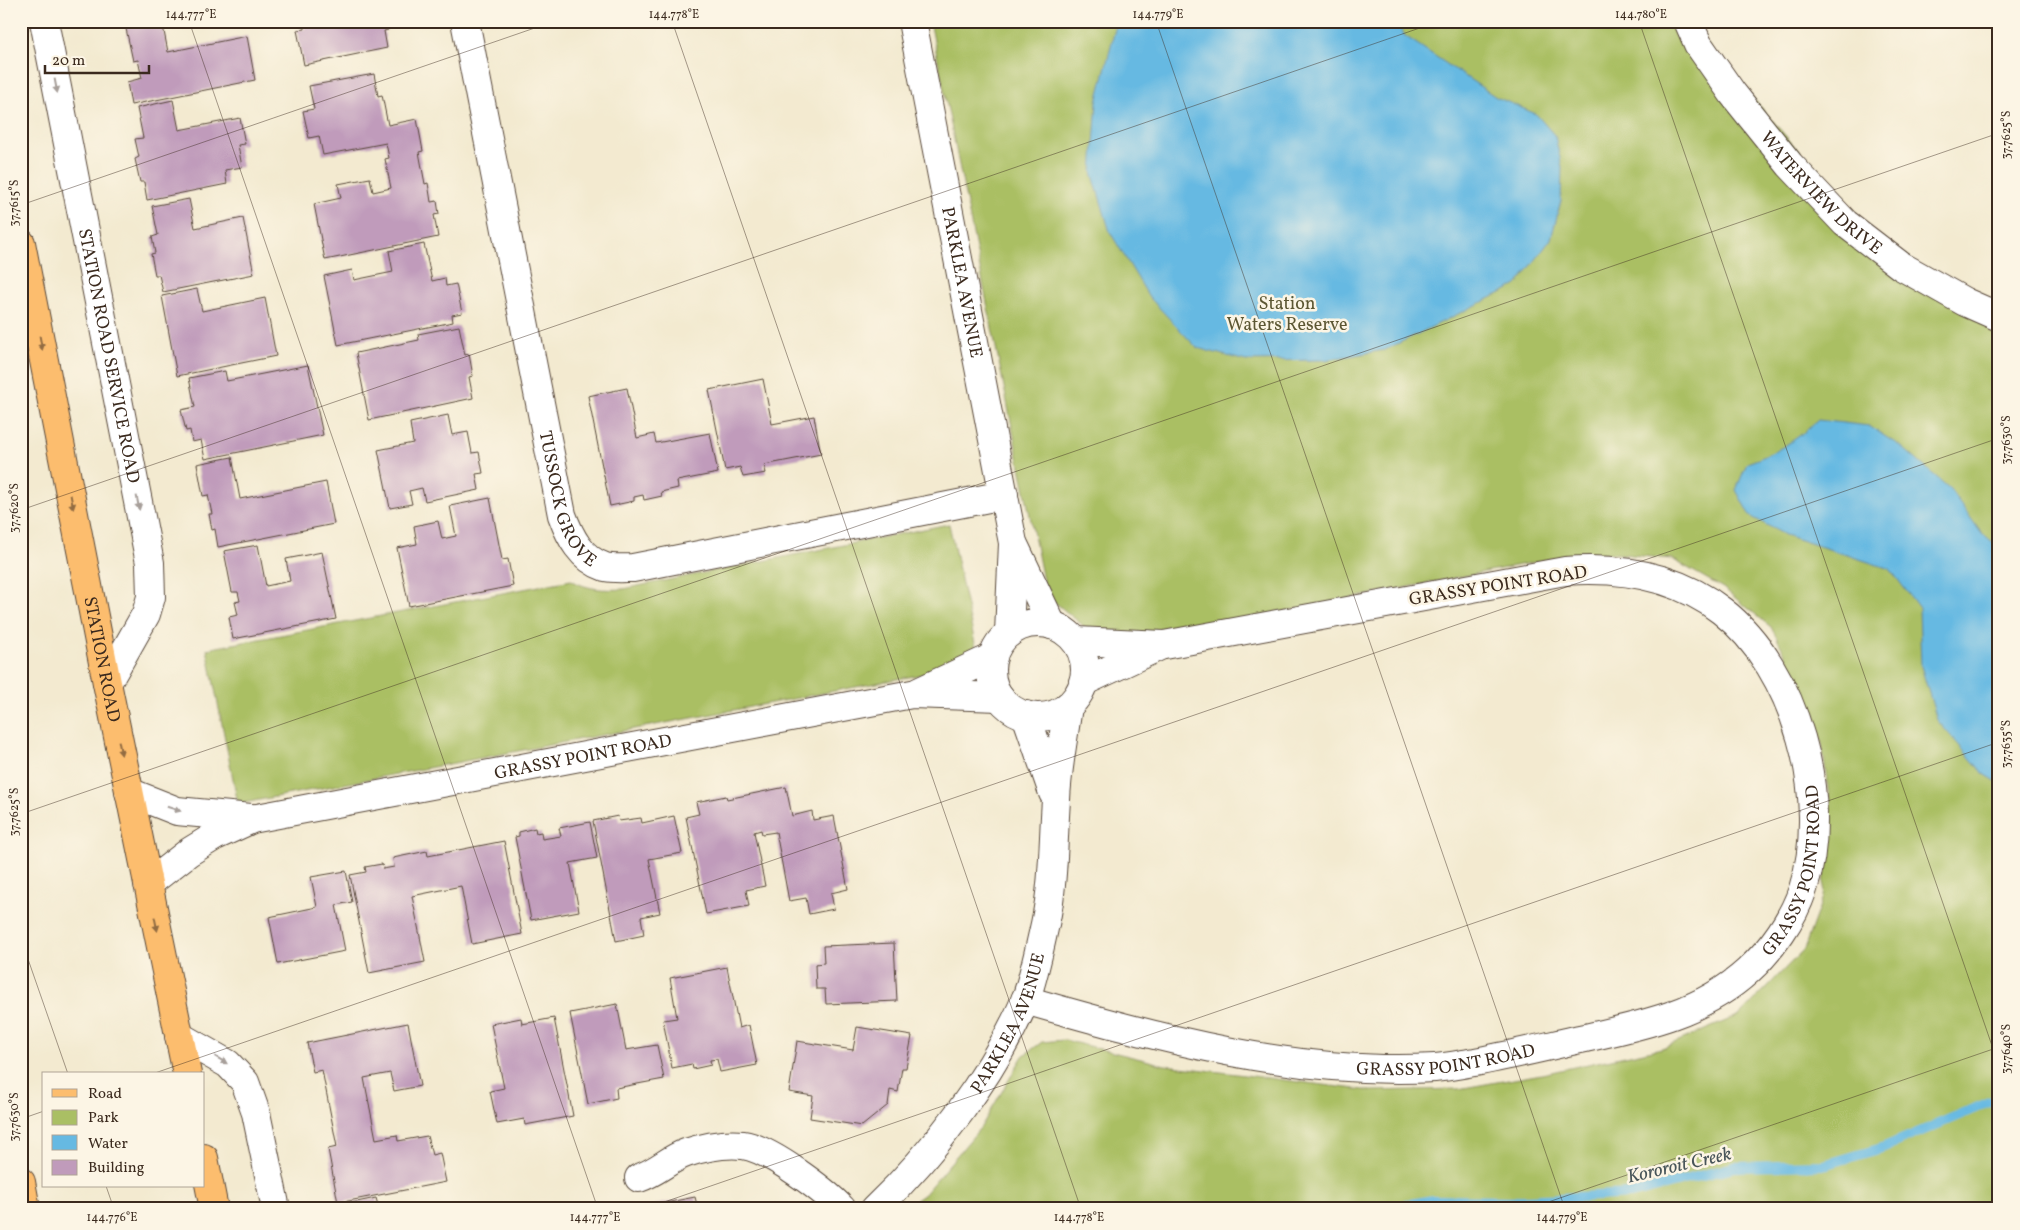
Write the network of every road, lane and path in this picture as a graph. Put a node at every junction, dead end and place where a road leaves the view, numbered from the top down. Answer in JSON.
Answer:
{"nodes":[{"id":1,"x":44,"y":21,"type":"edge"},
{"id":2,"x":465,"y":21,"type":"edge"},
{"id":3,"x":912,"y":21,"type":"edge"},
{"id":4,"x":1688,"y":21,"type":"edge"},
{"id":5,"x":21,"y":243,"type":"edge"},
{"id":6,"x":1999,"y":317,"type":"edge"},
{"id":7,"x":1004,"y":495,"type":"junction"},
{"id":8,"x":1013,"y":543,"type":"junction"},
{"id":9,"x":1052,"y":625,"type":"junction"},
{"id":10,"x":1009,"y":633,"type":"junction"},
{"id":11,"x":1076,"y":641,"type":"junction"},
{"id":12,"x":1164,"y":645,"type":"junction"},
{"id":13,"x":993,"y":658,"type":"junction"},
{"id":14,"x":1083,"y":682,"type":"junction"},
{"id":15,"x":107,"y":683,"type":"junction"},
{"id":16,"x":912,"y":694,"type":"junction"},
{"id":17,"x":1000,"y":697,"type":"junction"},
{"id":18,"x":1068,"y":706,"type":"junction"},
{"id":19,"x":1026,"y":715,"type":"junction"},
{"id":20,"x":129,"y":792,"type":"junction"},
{"id":21,"x":1056,"y":799,"type":"junction"},
{"id":22,"x":252,"y":819,"type":"junction"},
{"id":23,"x":148,"y":884,"type":"junction"},
{"id":24,"x":1025,"y":1000,"type":"junction"},
{"id":25,"x":179,"y":1036,"type":"junction"},
{"id":26,"x":187,"y":1072,"type":"edge"},
{"id":27,"x":205,"y":1163,"type":"edge"},
{"id":28,"x":639,"y":1178,"type":"dead end"},
{"id":29,"x":21,"y":1182,"type":"edge"},
{"id":30,"x":26,"y":1209,"type":"edge"},
{"id":31,"x":214,"y":1209,"type":"edge"},
{"id":32,"x":276,"y":1209,"type":"edge"},
{"id":33,"x":842,"y":1209,"type":"edge"},
{"id":34,"x":875,"y":1209,"type":"edge"}],
"edges":[{"from":1,"to":15,"type":"street","name":"STATION ROAD SERVICE ROAD","one_way":true},
{"from":2,"to":7,"type":"street","name":"TUSSOCK GROVE"},
{"from":3,"to":7,"type":"street","name":"PARKLEA AVENUE"},
{"from":4,"to":6,"type":"street","name":"WATERVIEW DRIVE"},
{"from":5,"to":15,"type":"main road","name":"STATION ROAD","one_way":true},
{"from":7,"to":8,"type":"street","name":"PARKLEA AVENUE"},
{"from":8,"to":9,"type":"street","name":"PARKLEA AVENUE"},
{"from":8,"to":10,"type":"street","name":"PARKLEA AVENUE"},
{"from":9,"to":10,"type":"street"},
{"from":9,"to":11,"type":"street"},
{"from":10,"to":13,"type":"street"},
{"from":11,"to":12,"type":"street","name":"GRASSY POINT ROAD"},
{"from":11,"to":14,"type":"street"},
{"from":12,"to":14,"type":"street","name":"GRASSY POINT ROAD"},
{"from":12,"to":24,"type":"street","name":"GRASSY POINT ROAD"},
{"from":13,"to":16,"type":"street","name":"GRASSY POINT ROAD"},
{"from":13,"to":17,"type":"street"},
{"from":14,"to":18,"type":"street"},
{"from":15,"to":20,"type":"main road","name":"STATION ROAD","one_way":true},
{"from":16,"to":17,"type":"street","name":"GRASSY POINT ROAD"},
{"from":16,"to":22,"type":"street","name":"GRASSY POINT ROAD"},
{"from":17,"to":19,"type":"street"},
{"from":18,"to":19,"type":"street"},
{"from":18,"to":21,"type":"street","name":"PARKLEA AVENUE"},
{"from":19,"to":21,"type":"street","name":"PARKLEA AVENUE"},
{"from":20,"to":22,"type":"street","name":"GRASSY POINT ROAD","one_way":true},
{"from":20,"to":23,"type":"main road","name":"STATION ROAD"},
{"from":21,"to":24,"type":"street","name":"PARKLEA AVENUE"},
{"from":22,"to":23,"type":"street","name":"GRASSY POINT ROAD"},
{"from":23,"to":25,"type":"main road","name":"STATION ROAD","one_way":true},
{"from":24,"to":34,"type":"street","name":"PARKLEA AVENUE"},
{"from":25,"to":26,"type":"main road","name":"STATION ROAD"},
{"from":25,"to":32,"type":"street","one_way":true},
{"from":27,"to":31,"type":"main road"},
{"from":28,"to":33,"type":"street"},
{"from":29,"to":30,"type":"main road"}]}
